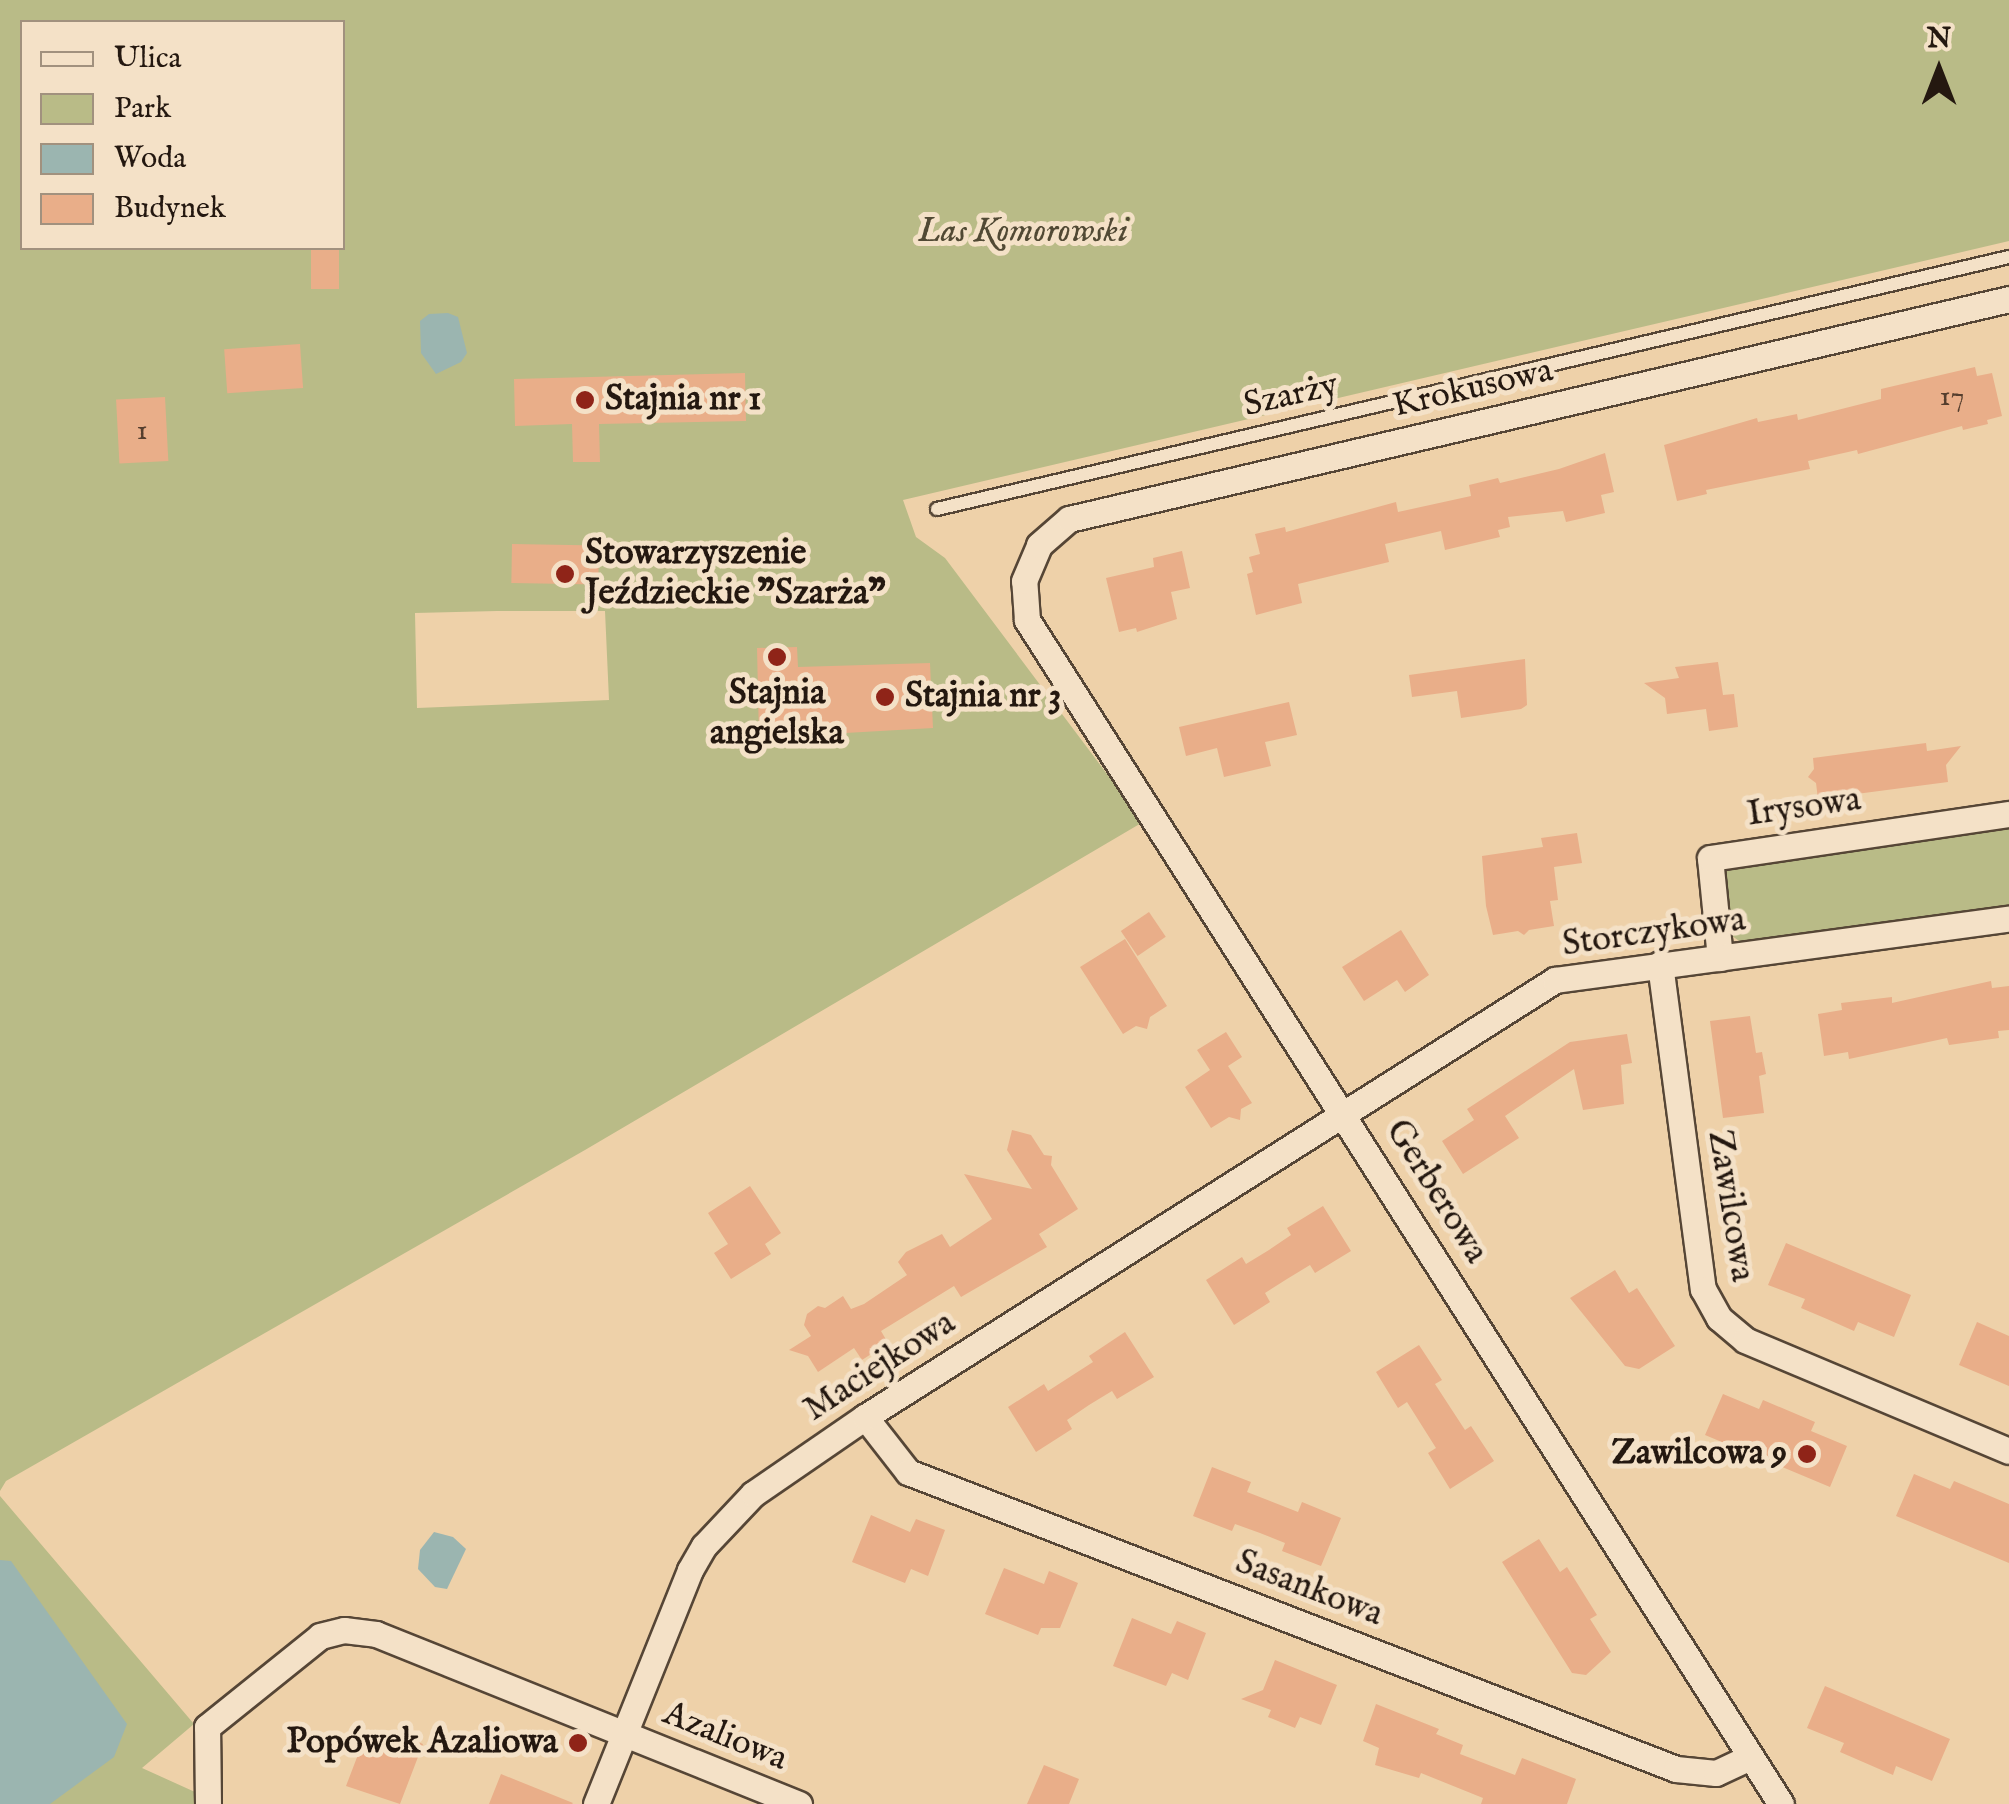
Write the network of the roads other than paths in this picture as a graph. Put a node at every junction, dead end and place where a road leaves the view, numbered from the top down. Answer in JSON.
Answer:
{"nodes":[{"id":1,"x":2009,"y":257,"type":"edge"},
{"id":2,"x":2009,"y":299,"type":"edge"},
{"id":3,"x":937,"y":508,"type":"dead end"},
{"id":4,"x":1027,"y":620,"type":"joint"},
{"id":5,"x":2009,"y":814,"type":"edge"},
{"id":6,"x":2009,"y":920,"type":"edge"},
{"id":7,"x":1720,"y":958,"type":"junction"},
{"id":8,"x":1660,"y":964,"type":"junction"},
{"id":9,"x":1344,"y":1113,"type":"junction"},
{"id":10,"x":865,"y":1416,"type":"junction"},
{"id":11,"x":2009,"y":1451,"type":"edge"},
{"id":12,"x":624,"y":1734,"type":"junction"},
{"id":13,"x":1750,"y":1757,"type":"junction"},
{"id":14,"x":208,"y":1804,"type":"edge"},
{"id":15,"x":596,"y":1804,"type":"edge"},
{"id":16,"x":799,"y":1804,"type":"edge"},
{"id":17,"x":1781,"y":1804,"type":"edge"}],
"edges":[{"from":1,"to":3,"type":"lane","name":"Szarży"},
{"from":2,"to":4,"type":"street","name":"Krokusowa"},
{"from":4,"to":9,"type":"street","name":"Gerberowa"},
{"from":5,"to":7,"type":"street","name":"Irysowa"},
{"from":6,"to":7,"type":"street","name":"Storczykowa"},
{"from":7,"to":8,"type":"street","name":"Storczykowa"},
{"from":8,"to":9,"type":"street","name":"Storczykowa"},
{"from":8,"to":11,"type":"street","name":"Zawilcowa"},
{"from":9,"to":10,"type":"street","name":"Maciejkowa"},
{"from":9,"to":13,"type":"street","name":"Gerberowa"},
{"from":10,"to":12,"type":"street","name":"Maciejkowa"},
{"from":10,"to":13,"type":"street","name":"Sasankowa"},
{"from":12,"to":14,"type":"street","name":"Azaliowa"},
{"from":12,"to":15,"type":"street","name":"Maciejkowa"},
{"from":12,"to":16,"type":"street","name":"Azaliowa"},
{"from":13,"to":17,"type":"street","name":"Gerberowa"}]}
